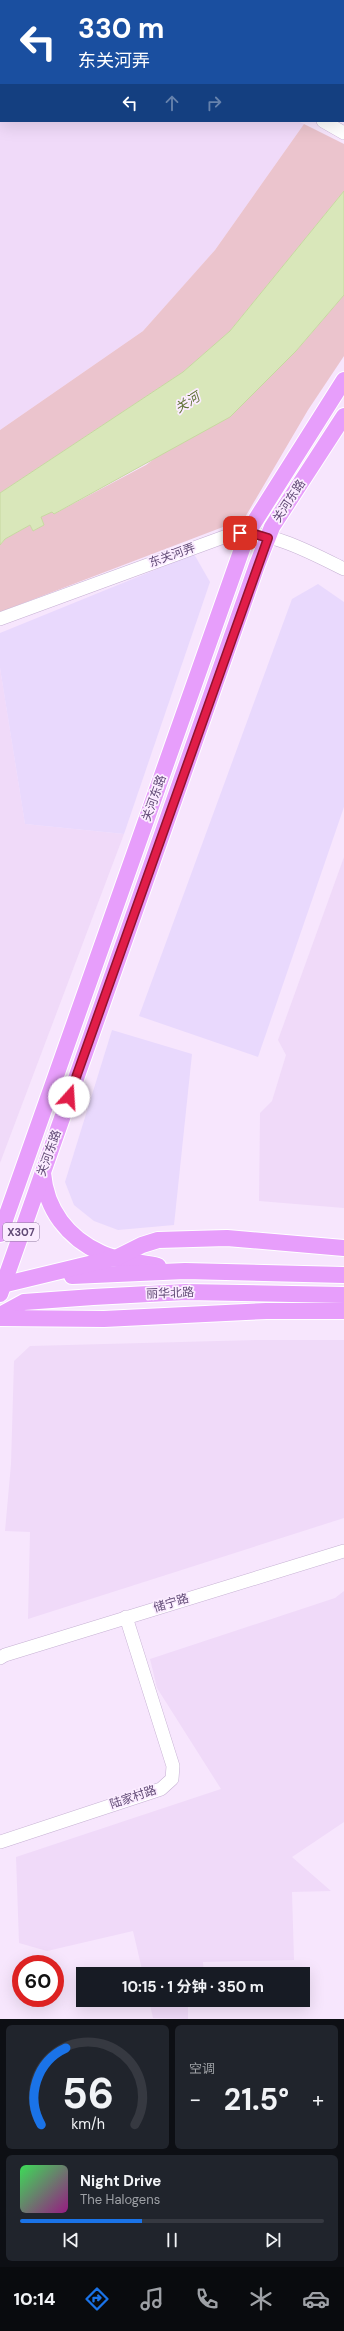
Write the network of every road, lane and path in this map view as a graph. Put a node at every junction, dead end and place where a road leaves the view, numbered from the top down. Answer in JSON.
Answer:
{"nodes":[{"id":1,"x":325,"y":122,"type":"edge"},
{"id":2,"x":344,"y":133,"type":"edge"},
{"id":3,"x":344,"y":380,"type":"edge"},
{"id":4,"x":344,"y":416,"type":"edge"},
{"id":5,"x":248,"y":532,"type":"junction"},
{"id":6,"x":268,"y":538,"type":"junction"},
{"id":7,"x":344,"y":569,"type":"edge"},
{"id":8,"x":0,"y":619,"type":"edge"},
{"id":9,"x":43,"y":1170,"type":"junction"},
{"id":10,"x":0,"y":1234,"type":"edge"},
{"id":11,"x":344,"y":1248,"type":"edge"},
{"id":12,"x":118,"y":1257,"type":"junction"},
{"id":13,"x":185,"y":1271,"type":"junction"},
{"id":14,"x":344,"y":1275,"type":"edge"},
{"id":15,"x":1,"y":1288,"type":"edge"},
{"id":16,"x":344,"y":1295,"type":"edge"},
{"id":17,"x":344,"y":1311,"type":"edge"},
{"id":18,"x":0,"y":1316,"type":"edge"},
{"id":19,"x":344,"y":1551,"type":"edge"},
{"id":20,"x":126,"y":1617,"type":"junction"},
{"id":21,"x":0,"y":1658,"type":"edge"},
{"id":22,"x":0,"y":1842,"type":"edge"}],
"edges":[{"from":1,"to":2,"type":"street"},
{"from":3,"to":5,"type":"main road","name":"关河东路","number":"X307"},
{"from":4,"to":6,"type":"main road","name":"关河东路","number":"X307"},
{"from":5,"to":6,"type":"street","name":"东关河弄"},
{"from":5,"to":8,"type":"street","name":"东关河弄"},
{"from":5,"to":10,"type":"main road","name":"关河东路","number":"X307"},
{"from":6,"to":7,"type":"street","name":"东关河弄"},
{"from":6,"to":9,"type":"main road","name":"关河东路","number":"X307"},
{"from":9,"to":12,"type":"main road"},
{"from":9,"to":15,"type":"main road","name":"关河东路","number":"X307"},
{"from":11,"to":12,"type":"main road"},
{"from":12,"to":13,"type":"main road"},
{"from":12,"to":15,"type":"main road"},
{"from":13,"to":14,"type":"main road","name":"丽华北路"},
{"from":13,"to":15,"type":"main road","name":"丽华北路"},
{"from":16,"to":18,"type":"main road","name":"丽华北路"},
{"from":17,"to":18,"type":"main road"},
{"from":19,"to":20,"type":"street","name":"储宁路"},
{"from":20,"to":21,"type":"street","name":"储宁路"},
{"from":20,"to":22,"type":"street","name":"陆家村路"}]}
